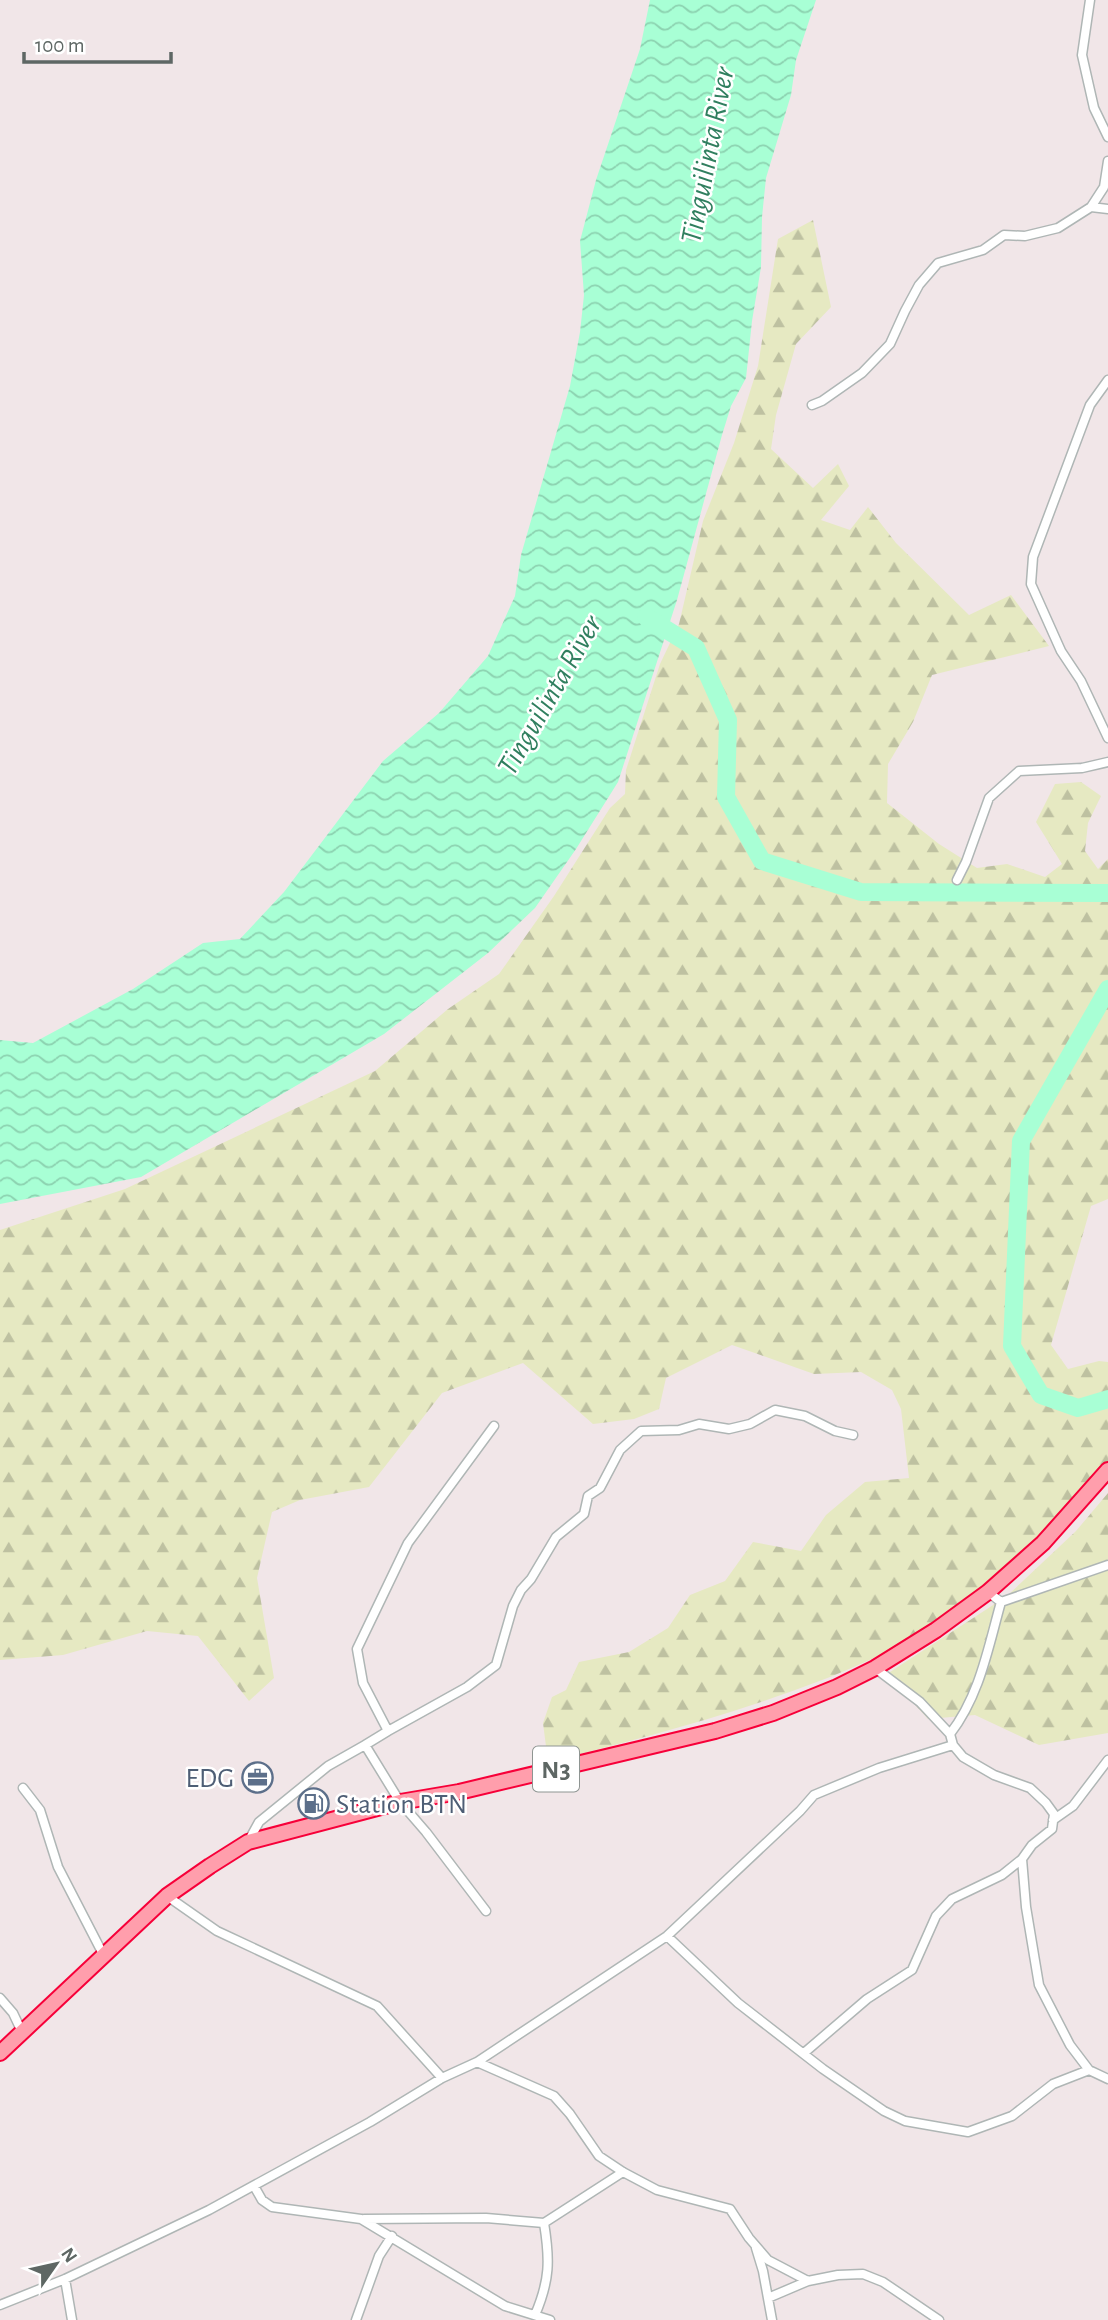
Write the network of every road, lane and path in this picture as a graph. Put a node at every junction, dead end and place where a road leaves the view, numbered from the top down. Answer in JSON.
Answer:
{"nodes":[{"id":1,"x":1090,"y":0,"type":"edge"},
{"id":2,"x":1108,"y":137,"type":"edge"},
{"id":3,"x":1108,"y":161,"type":"edge"},
{"id":4,"x":1091,"y":207,"type":"junction"},
{"id":5,"x":1108,"y":209,"type":"edge"},
{"id":6,"x":1108,"y":380,"type":"edge"},
{"id":7,"x":812,"y":405,"type":"dead end"},
{"id":8,"x":1108,"y":738,"type":"edge"},
{"id":9,"x":1108,"y":762,"type":"edge"},
{"id":10,"x":957,"y":880,"type":"dead end"},
{"id":11,"x":494,"y":1426,"type":"dead end"},
{"id":12,"x":853,"y":1435,"type":"dead end"},
{"id":13,"x":1108,"y":1470,"type":"edge"},
{"id":14,"x":1108,"y":1565,"type":"edge"},
{"id":15,"x":988,"y":1592,"type":"junction"},
{"id":16,"x":1001,"y":1602,"type":"junction"},
{"id":17,"x":875,"y":1668,"type":"junction"},
{"id":18,"x":388,"y":1731,"type":"junction"},
{"id":19,"x":950,"y":1734,"type":"junction"},
{"id":20,"x":365,"y":1745,"type":"junction"},
{"id":21,"x":953,"y":1745,"type":"junction"},
{"id":22,"x":1108,"y":1760,"type":"edge"},
{"id":23,"x":23,"y":1788,"type":"dead end"},
{"id":24,"x":400,"y":1802,"type":"junction"},
{"id":25,"x":1053,"y":1820,"type":"junction"},
{"id":26,"x":248,"y":1842,"type":"junction"},
{"id":27,"x":1022,"y":1859,"type":"junction"},
{"id":28,"x":167,"y":1896,"type":"junction"},
{"id":29,"x":486,"y":1911,"type":"dead end"},
{"id":30,"x":667,"y":1936,"type":"junction"},
{"id":31,"x":104,"y":1956,"type":"junction"},
{"id":32,"x":0,"y":1998,"type":"edge"},
{"id":33,"x":22,"y":2032,"type":"junction"},
{"id":34,"x":0,"y":2053,"type":"edge"},
{"id":35,"x":804,"y":2053,"type":"junction"},
{"id":36,"x":477,"y":2062,"type":"junction"},
{"id":37,"x":1089,"y":2070,"type":"junction"},
{"id":38,"x":442,"y":2078,"type":"junction"},
{"id":39,"x":1108,"y":2079,"type":"edge"},
{"id":40,"x":623,"y":2172,"type":"junction"},
{"id":41,"x":254,"y":2186,"type":"junction"},
{"id":42,"x":361,"y":2219,"type":"junction"},
{"id":43,"x":544,"y":2223,"type":"junction"},
{"id":44,"x":392,"y":2236,"type":"junction"},
{"id":45,"x":755,"y":2245,"type":"junction"},
{"id":46,"x":65,"y":2279,"type":"junction"},
{"id":47,"x":808,"y":2281,"type":"junction"},
{"id":48,"x":768,"y":2298,"type":"junction"},
{"id":49,"x":0,"y":2305,"type":"edge"},
{"id":50,"x":534,"y":2315,"type":"junction"},
{"id":51,"x":72,"y":2320,"type":"edge"},
{"id":52,"x":356,"y":2320,"type":"edge"},
{"id":53,"x":550,"y":2320,"type":"edge"},
{"id":54,"x":772,"y":2320,"type":"edge"},
{"id":55,"x":939,"y":2320,"type":"edge"}],
"edges":[{"from":1,"to":2,"type":"street"},
{"from":3,"to":4,"type":"street"},
{"from":4,"to":5,"type":"street"},
{"from":4,"to":7,"type":"street"},
{"from":6,"to":8,"type":"street"},
{"from":9,"to":10,"type":"street"},
{"from":11,"to":18,"type":"street"},
{"from":12,"to":18,"type":"street"},
{"from":13,"to":15,"type":"highway","number":"N3"},
{"from":14,"to":16,"type":"street"},
{"from":15,"to":16,"type":"street"},
{"from":15,"to":17,"type":"highway","number":"N3"},
{"from":16,"to":19,"type":"street"},
{"from":17,"to":19,"type":"street"},
{"from":17,"to":24,"type":"highway","number":"N3"},
{"from":18,"to":20,"type":"street"},
{"from":19,"to":21,"type":"street"},
{"from":20,"to":24,"type":"street"},
{"from":20,"to":26,"type":"street"},
{"from":21,"to":25,"type":"street"},
{"from":21,"to":30,"type":"street"},
{"from":22,"to":25,"type":"street"},
{"from":23,"to":31,"type":"street"},
{"from":24,"to":26,"type":"highway","number":"N3"},
{"from":24,"to":29,"type":"street"},
{"from":25,"to":27,"type":"street"},
{"from":26,"to":28,"type":"highway","number":"N3"},
{"from":27,"to":35,"type":"street"},
{"from":27,"to":37,"type":"street"},
{"from":28,"to":31,"type":"highway","number":"N3"},
{"from":28,"to":38,"type":"street"},
{"from":30,"to":35,"type":"street"},
{"from":30,"to":36,"type":"street"},
{"from":31,"to":33,"type":"highway","number":"N3"},
{"from":32,"to":33,"type":"street"},
{"from":33,"to":34,"type":"highway","number":"N3"},
{"from":35,"to":37,"type":"street"},
{"from":36,"to":38,"type":"street"},
{"from":36,"to":40,"type":"street"},
{"from":37,"to":39,"type":"street"},
{"from":38,"to":41,"type":"street"},
{"from":40,"to":43,"type":"street"},
{"from":40,"to":45,"type":"street"},
{"from":41,"to":42,"type":"street"},
{"from":41,"to":46,"type":"street"},
{"from":42,"to":43,"type":"street"},
{"from":42,"to":44,"type":"street"},
{"from":43,"to":50,"type":"street"},
{"from":44,"to":50,"type":"street"},
{"from":44,"to":52,"type":"street"},
{"from":45,"to":47,"type":"street"},
{"from":45,"to":48,"type":"street"},
{"from":46,"to":49,"type":"street"},
{"from":46,"to":51,"type":"street"},
{"from":47,"to":48,"type":"street"},
{"from":47,"to":55,"type":"street"},
{"from":48,"to":54,"type":"street"},
{"from":50,"to":53,"type":"street"}]}
